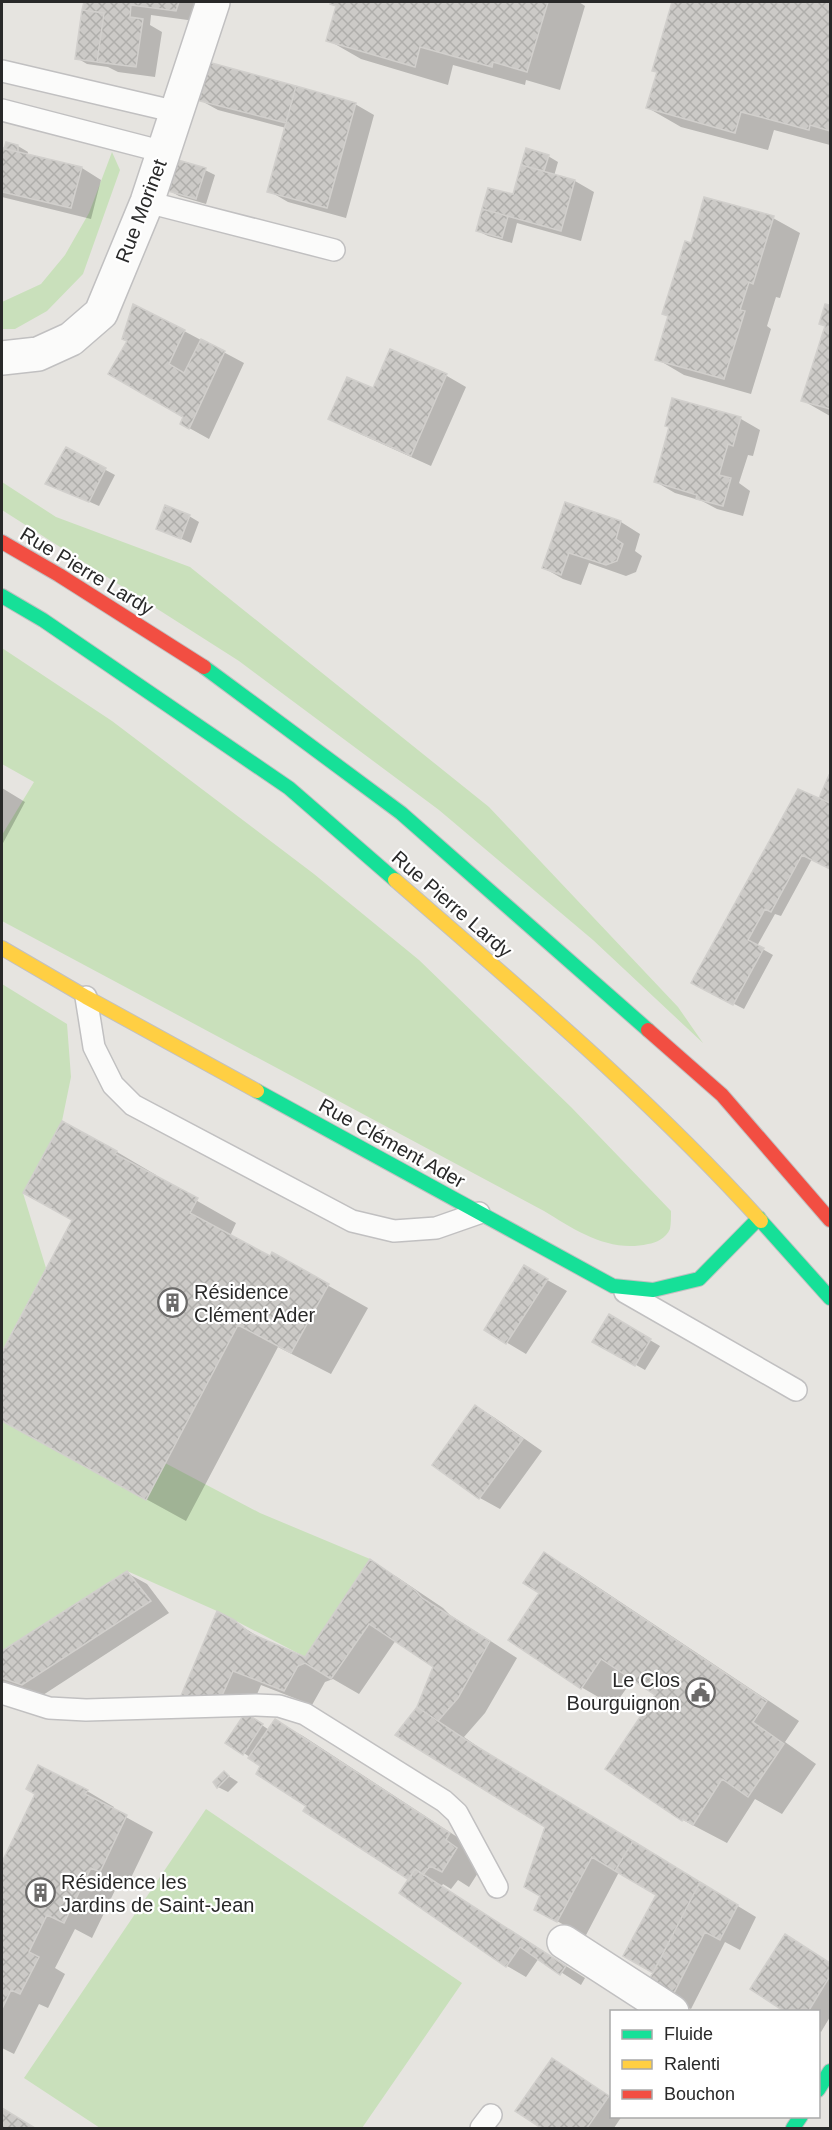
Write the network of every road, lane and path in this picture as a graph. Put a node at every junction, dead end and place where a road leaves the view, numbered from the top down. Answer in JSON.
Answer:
{"nodes":[{"id":1,"x":213,"y":2,"type":"edge"},
{"id":2,"x":2,"y":71,"type":"edge"},
{"id":3,"x":2,"y":110,"type":"edge"},
{"id":4,"x":177,"y":112,"type":"junction"},
{"id":5,"x":164,"y":152,"type":"junction"},
{"id":6,"x":147,"y":202,"type":"junction"},
{"id":7,"x":334,"y":250,"type":"dead end"},
{"id":8,"x":2,"y":358,"type":"edge"},
{"id":9,"x":2,"y":542,"type":"edge"},
{"id":10,"x":2,"y":596,"type":"edge"},
{"id":11,"x":2,"y":948,"type":"edge"},
{"id":12,"x":86,"y":998,"type":"junction"},
{"id":13,"x":722,"y":1095,"type":"junction"},
{"id":14,"x":814,"y":1180,"type":"dead end"},
{"id":15,"x":479,"y":1213,"type":"junction"},
{"id":16,"x":759,"y":1218,"type":"junction"},
{"id":17,"x":831,"y":1220,"type":"edge"},
{"id":18,"x":613,"y":1286,"type":"junction"},
{"id":19,"x":831,"y":1298,"type":"edge"},
{"id":20,"x":796,"y":1390,"type":"dead end"},
{"id":21,"x":2,"y":1693,"type":"edge"},
{"id":22,"x":497,"y":1887,"type":"dead end"},
{"id":23,"x":564,"y":1942,"type":"dead end"},
{"id":24,"x":669,"y":2010,"type":"edge"},
{"id":25,"x":831,"y":2071,"type":"edge"},
{"id":26,"x":820,"y":2088,"type":"edge"}],
"edges":[{"from":1,"to":4,"type":"street","name":"Rue Morinet"},
{"from":2,"to":4,"type":"lane"},
{"from":3,"to":5,"type":"lane"},
{"from":4,"to":5,"type":"street","name":"Rue Morinet"},
{"from":5,"to":6,"type":"street","name":"Rue Morinet"},
{"from":6,"to":7,"type":"lane"},
{"from":6,"to":8,"type":"street","name":"Rue Morinet"},
{"from":9,"to":13,"type":"main road","name":"Rue Pierre Lardy"},
{"from":10,"to":16,"type":"main road","name":"Rue Pierre Lardy"},
{"from":11,"to":12,"type":"main road","name":"Rue Clément Ader"},
{"from":12,"to":15,"type":"main road","name":"Rue Clément Ader"},
{"from":12,"to":15,"type":"lane"},
{"from":13,"to":14,"type":"main road"},
{"from":13,"to":17,"type":"main road","name":"Rue Pierre Lardy"},
{"from":15,"to":18,"type":"main road","name":"Rue Clément Ader"},
{"from":16,"to":18,"type":"main road","name":"Rue Clément Ader"},
{"from":16,"to":19,"type":"main road","name":"Rue Pierre Lardy"},
{"from":18,"to":20,"type":"lane"},
{"from":21,"to":22,"type":"lane"},
{"from":23,"to":24,"type":"street"},
{"from":25,"to":26,"type":"main road"}]}
